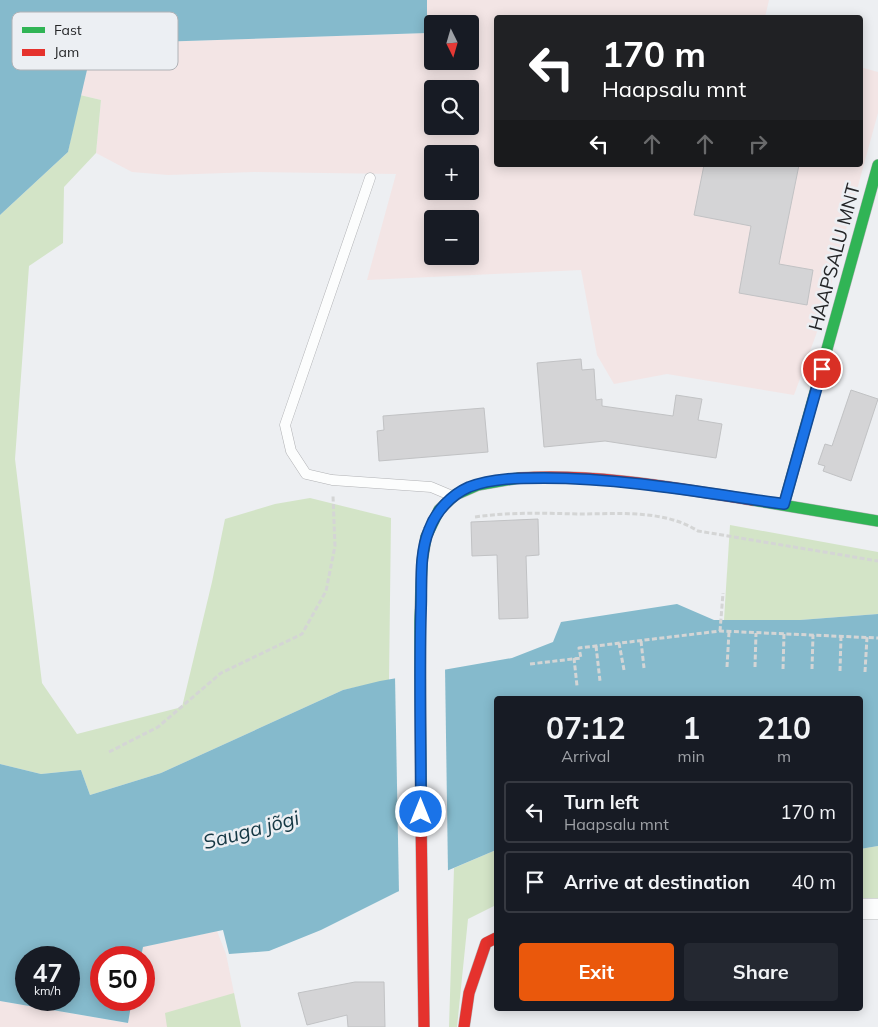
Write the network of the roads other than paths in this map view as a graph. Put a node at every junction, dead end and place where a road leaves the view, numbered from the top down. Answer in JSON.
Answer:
{"nodes":[{"id":1,"x":878,"y":165,"type":"edge"},
{"id":2,"x":370,"y":178,"type":"dead end"},
{"id":3,"x":453,"y":496,"type":"junction"},
{"id":4,"x":784,"y":504,"type":"junction"},
{"id":5,"x":878,"y":521,"type":"edge"},
{"id":6,"x":863,"y":909,"type":"edge"},
{"id":7,"x":878,"y":909,"type":"edge"},
{"id":8,"x":494,"y":939,"type":"edge"},
{"id":9,"x":424,"y":1027,"type":"edge"},
{"id":10,"x":464,"y":1027,"type":"edge"}],
"edges":[{"from":1,"to":4,"type":"main road","name":"HAAPSALU MNT"},
{"from":2,"to":3,"type":"lane"},
{"from":3,"to":4,"type":"main road"},
{"from":3,"to":9,"type":"main road"},
{"from":4,"to":5,"type":"main road"},
{"from":6,"to":7,"type":"street"},
{"from":8,"to":10,"type":"main road"}]}
